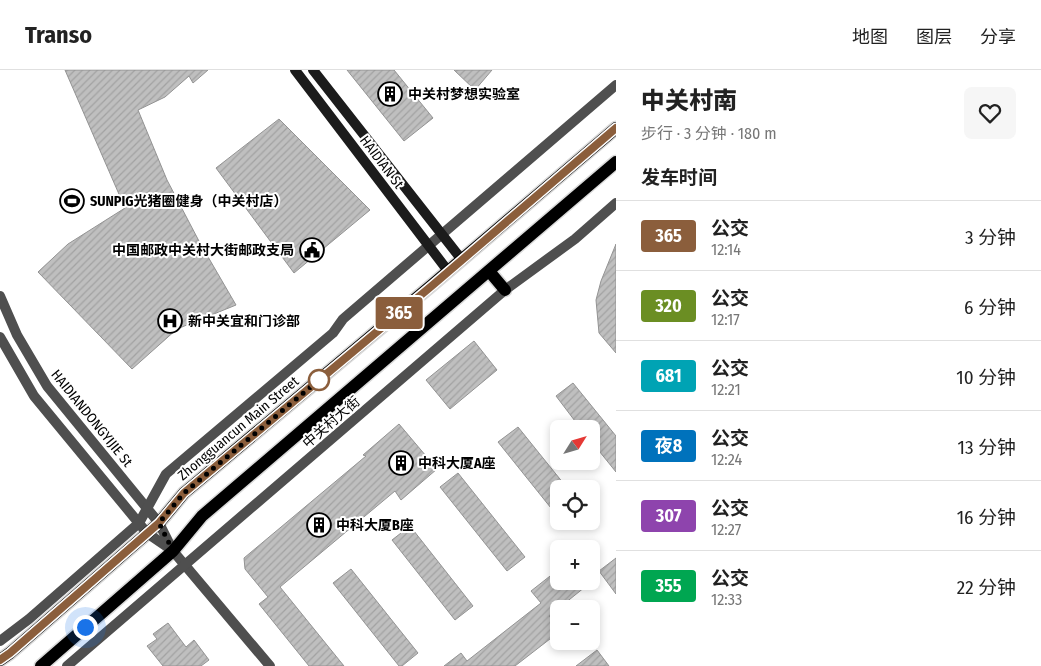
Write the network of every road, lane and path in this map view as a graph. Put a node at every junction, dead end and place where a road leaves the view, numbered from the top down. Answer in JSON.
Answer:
{"nodes":[{"id":1,"x":295,"y":70,"type":"edge"},
{"id":2,"x":313,"y":70,"type":"edge"},
{"id":3,"x":616,"y":85,"type":"edge"},
{"id":4,"x":616,"y":128,"type":"edge"},
{"id":5,"x":616,"y":162,"type":"edge"},
{"id":6,"x":616,"y":203,"type":"edge"},
{"id":7,"x":442,"y":234,"type":"junction"},
{"id":8,"x":428,"y":246,"type":"junction"},
{"id":9,"x":462,"y":260,"type":"junction"},
{"id":10,"x":448,"y":271,"type":"junction"},
{"id":11,"x":489,"y":271,"type":"junction"},
{"id":12,"x":505,"y":290,"type":"junction"},
{"id":13,"x":0,"y":296,"type":"edge"},
{"id":14,"x":0,"y":337,"type":"edge"},
{"id":15,"x":147,"y":508,"type":"junction"},
{"id":16,"x":159,"y":523,"type":"junction"},
{"id":17,"x":143,"y":528,"type":"junction"},
{"id":18,"x":173,"y":551,"type":"junction"},
{"id":19,"x":185,"y":565,"type":"junction"},
{"id":20,"x":0,"y":641,"type":"edge"},
{"id":21,"x":0,"y":660,"type":"edge"},
{"id":22,"x":40,"y":666,"type":"edge"},
{"id":23,"x":67,"y":666,"type":"edge"},
{"id":24,"x":270,"y":666,"type":"edge"}],
"edges":[{"from":1,"to":8,"type":"main road","name":"HAIDIAN St"},
{"from":2,"to":7,"type":"main road","name":"HAIDIAN St"},
{"from":3,"to":7,"type":"street"},
{"from":4,"to":9,"type":"main road","name":"Zhongguancun Main Street"},
{"from":5,"to":11,"type":"main road"},
{"from":6,"to":12,"type":"street","name":"中关村大街"},
{"from":7,"to":8,"type":"street"},
{"from":7,"to":9,"type":"main road","name":"HAIDIAN St"},
{"from":8,"to":10,"type":"main road","name":"HAIDIAN St"},
{"from":8,"to":15,"type":"street"},
{"from":9,"to":10,"type":"main road","name":"Zhongguancun Main Street"},
{"from":10,"to":16,"type":"main road","name":"Zhongguancun Main Street"},
{"from":11,"to":12,"type":"main road"},
{"from":11,"to":18,"type":"main road"},
{"from":12,"to":19,"type":"street","name":"中关村大街"},
{"from":13,"to":15,"type":"street","name":"HAIDIANDONGYIJIE St"},
{"from":14,"to":17,"type":"street"},
{"from":15,"to":16,"type":"street","name":"HAIDIANDONGYIJIE St"},
{"from":15,"to":17,"type":"street"},
{"from":16,"to":17,"type":"main road","name":"Zhongguancun Main Street"},
{"from":16,"to":18,"type":"street","name":"HAIDIANDONGYIJIE St"},
{"from":17,"to":18,"type":"street"},
{"from":17,"to":20,"type":"street"},
{"from":17,"to":21,"type":"main road","name":"Zhongguancun Main Street"},
{"from":18,"to":19,"type":"street"},
{"from":18,"to":22,"type":"main road"},
{"from":19,"to":23,"type":"street","name":"中关村大街"},
{"from":19,"to":24,"type":"street"}]}
